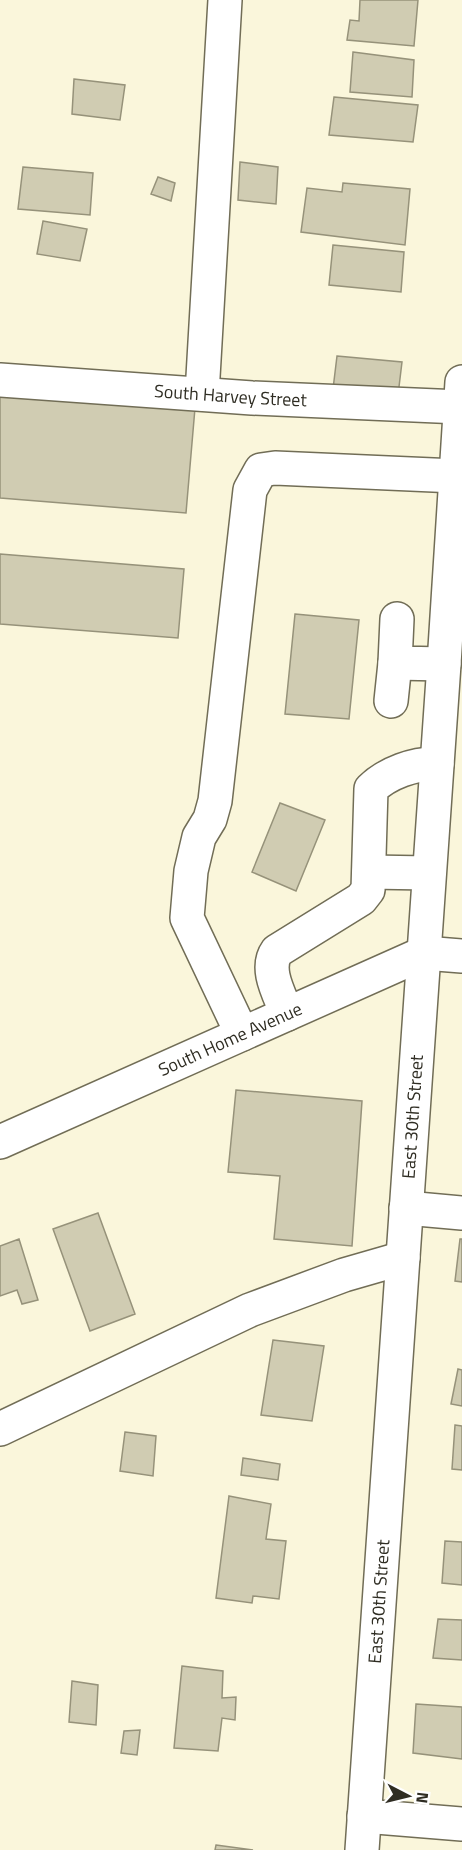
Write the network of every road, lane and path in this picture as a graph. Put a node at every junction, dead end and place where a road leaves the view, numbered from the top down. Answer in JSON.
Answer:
{"nodes":[{"id":1,"x":225,"y":0,"type":"edge"},
{"id":2,"x":0,"y":380,"type":"edge"},
{"id":3,"x":202,"y":394,"type":"junction"},
{"id":4,"x":461,"y":394,"type":"edge"},
{"id":5,"x":456,"y":476,"type":"junction"},
{"id":6,"x":455,"y":601,"type":"edge"},
{"id":7,"x":397,"y":619,"type":"dead end"},
{"id":8,"x":395,"y":663,"type":"junction"},
{"id":9,"x":444,"y":664,"type":"junction"},
{"id":10,"x":391,"y":701,"type":"dead end"},
{"id":11,"x":437,"y":764,"type":"junction"},
{"id":12,"x":369,"y":872,"type":"junction"},
{"id":13,"x":429,"y":873,"type":"junction"},
{"id":14,"x":424,"y":953,"type":"junction"},
{"id":15,"x":462,"y":956,"type":"edge"},
{"id":16,"x":287,"y":1014,"type":"junction"},
{"id":17,"x":242,"y":1034,"type":"junction"},
{"id":18,"x":0,"y":1142,"type":"edge"},
{"id":19,"x":406,"y":1208,"type":"junction"},
{"id":20,"x":462,"y":1213,"type":"edge"},
{"id":21,"x":403,"y":1258,"type":"junction"},
{"id":22,"x":0,"y":1429,"type":"edge"},
{"id":23,"x":364,"y":1816,"type":"junction"},
{"id":24,"x":462,"y":1824,"type":"edge"},
{"id":25,"x":362,"y":1850,"type":"edge"}],
"edges":[{"from":1,"to":3,"type":"street"},
{"from":2,"to":3,"type":"street","name":"South Harvey Street"},
{"from":3,"to":4,"type":"street","name":"South Harvey Street"},
{"from":4,"to":5,"type":"street","name":"East 30th Street"},
{"from":5,"to":6,"type":"street","name":"East 30th Street"},
{"from":5,"to":17,"type":"street"},
{"from":6,"to":9,"type":"street","name":"East 30th Street"},
{"from":7,"to":8,"type":"street"},
{"from":8,"to":9,"type":"street"},
{"from":8,"to":10,"type":"street"},
{"from":9,"to":11,"type":"street","name":"East 30th Street"},
{"from":11,"to":12,"type":"street"},
{"from":11,"to":13,"type":"street","name":"East 30th Street"},
{"from":12,"to":13,"type":"street"},
{"from":12,"to":16,"type":"street"},
{"from":13,"to":14,"type":"street","name":"East 30th Street"},
{"from":14,"to":15,"type":"street","name":"South Home Avenue"},
{"from":14,"to":16,"type":"street","name":"South Home Avenue"},
{"from":14,"to":19,"type":"street","name":"East 30th Street"},
{"from":16,"to":17,"type":"street","name":"South Home Avenue"},
{"from":17,"to":18,"type":"street","name":"South Home Avenue"},
{"from":19,"to":20,"type":"street"},
{"from":19,"to":21,"type":"street","name":"East 30th Street"},
{"from":21,"to":22,"type":"street"},
{"from":21,"to":23,"type":"street","name":"East 30th Street"},
{"from":23,"to":24,"type":"street"},
{"from":23,"to":25,"type":"street","name":"East 30th Street"}]}
